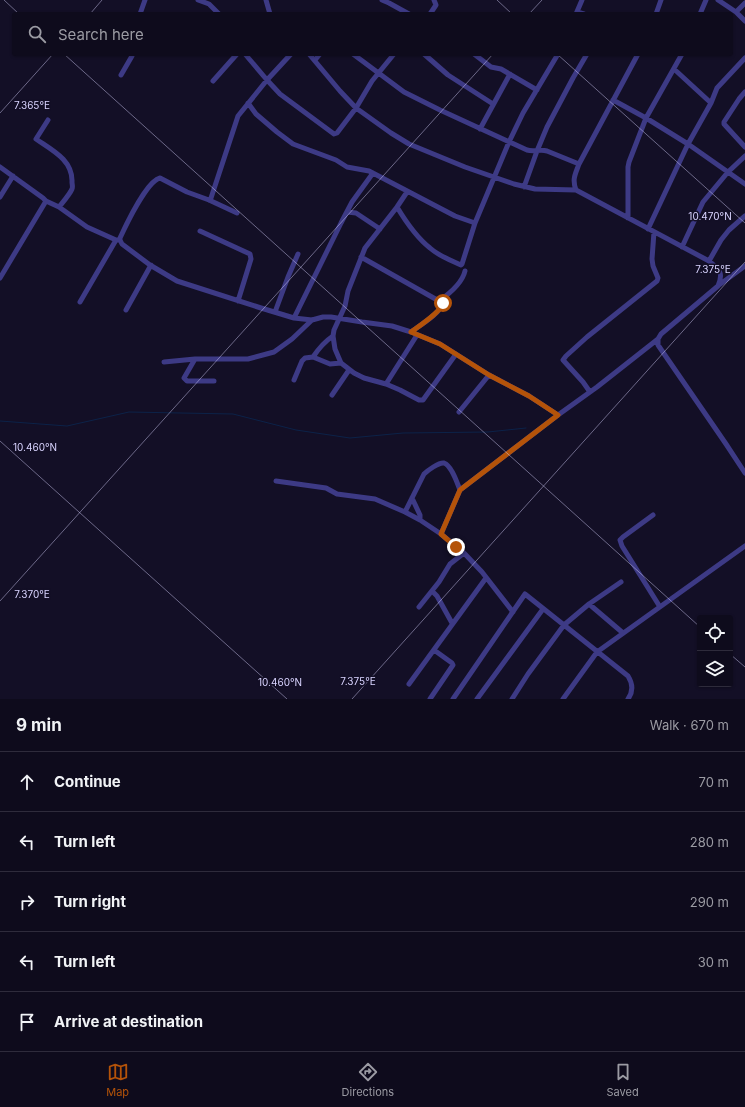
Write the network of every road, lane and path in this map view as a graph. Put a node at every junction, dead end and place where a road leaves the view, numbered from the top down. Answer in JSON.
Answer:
{"nodes":[{"id":1,"x":145,"y":0,"type":"edge"},
{"id":2,"x":198,"y":0,"type":"edge"},
{"id":3,"x":266,"y":0,"type":"edge"},
{"id":4,"x":382,"y":0,"type":"edge"},
{"id":5,"x":434,"y":0,"type":"edge"},
{"id":6,"x":582,"y":0,"type":"edge"},
{"id":7,"x":661,"y":0,"type":"edge"},
{"id":8,"x":706,"y":0,"type":"edge"},
{"id":9,"x":718,"y":0,"type":"edge"},
{"id":10,"x":745,"y":3,"type":"edge"},
{"id":11,"x":141,"y":12,"type":"edge"},
{"id":12,"x":217,"y":12,"type":"edge"},
{"id":13,"x":269,"y":12,"type":"edge"},
{"id":14,"x":406,"y":12,"type":"edge"},
{"id":15,"x":431,"y":12,"type":"edge"},
{"id":16,"x":577,"y":12,"type":"edge"},
{"id":17,"x":657,"y":12,"type":"edge"},
{"id":18,"x":701,"y":12,"type":"edge"},
{"id":19,"x":736,"y":12,"type":"junction"},
{"id":20,"x":745,"y":21,"type":"edge"},
{"id":21,"x":131,"y":56,"type":"edge"},
{"id":22,"x":235,"y":56,"type":"edge"},
{"id":23,"x":247,"y":56,"type":"edge"},
{"id":24,"x":289,"y":56,"type":"edge"},
{"id":25,"x":311,"y":56,"type":"edge"},
{"id":26,"x":318,"y":56,"type":"edge"},
{"id":27,"x":356,"y":56,"type":"edge"},
{"id":28,"x":392,"y":56,"type":"edge"},
{"id":29,"x":426,"y":56,"type":"edge"},
{"id":30,"x":477,"y":56,"type":"edge"},
{"id":31,"x":557,"y":56,"type":"edge"},
{"id":32,"x":586,"y":56,"type":"edge"},
{"id":33,"x":637,"y":56,"type":"edge"},
{"id":34,"x":681,"y":56,"type":"edge"},
{"id":35,"x":745,"y":58,"type":"edge"},
{"id":36,"x":315,"y":60,"type":"junction"},
{"id":37,"x":674,"y":69,"type":"junction"},
{"id":38,"x":378,"y":73,"type":"junction"},
{"id":39,"x":510,"y":74,"type":"junction"},
{"id":40,"x":121,"y":75,"type":"dead end"},
{"id":41,"x":267,"y":80,"type":"junction"},
{"id":42,"x":213,"y":81,"type":"dead end"},
{"id":43,"x":537,"y":90,"type":"junction"},
{"id":44,"x":745,"y":92,"type":"edge"},
{"id":45,"x":613,"y":100,"type":"junction"},
{"id":46,"x":248,"y":103,"type":"junction"},
{"id":47,"x":711,"y":103,"type":"junction"},
{"id":48,"x":493,"y":104,"type":"junction"},
{"id":49,"x":356,"y":108,"type":"junction"},
{"id":50,"x":646,"y":118,"type":"junction"},
{"id":51,"x":48,"y":120,"type":"dead end"},
{"id":52,"x":480,"y":129,"type":"junction"},
{"id":53,"x":509,"y":142,"type":"junction"},
{"id":54,"x":688,"y":144,"type":"junction"},
{"id":55,"x":745,"y":147,"type":"edge"},
{"id":56,"x":537,"y":151,"type":"junction"},
{"id":57,"x":745,"y":156,"type":"edge"},
{"id":58,"x":579,"y":164,"type":"junction"},
{"id":59,"x":0,"y":166,"type":"edge"},
{"id":60,"x":728,"y":172,"type":"junction"},
{"id":61,"x":373,"y":173,"type":"junction"},
{"id":62,"x":13,"y":176,"type":"junction"},
{"id":63,"x":495,"y":177,"type":"junction"},
{"id":64,"x":745,"y":184,"type":"edge"},
{"id":65,"x":524,"y":187,"type":"junction"},
{"id":66,"x":576,"y":190,"type":"junction"},
{"id":67,"x":407,"y":192,"type":"junction"},
{"id":68,"x":0,"y":197,"type":"edge"},
{"id":69,"x":209,"y":200,"type":"junction"},
{"id":70,"x":46,"y":201,"type":"junction"},
{"id":71,"x":59,"y":207,"type":"junction"},
{"id":72,"x":397,"y":207,"type":"junction"},
{"id":73,"x":347,"y":212,"type":"junction"},
{"id":74,"x":237,"y":213,"type":"dead end"},
{"id":75,"x":745,"y":216,"type":"edge"},
{"id":76,"x":628,"y":218,"type":"junction"},
{"id":77,"x":475,"y":223,"type":"junction"},
{"id":78,"x":380,"y":229,"type":"junction"},
{"id":79,"x":648,"y":229,"type":"junction"},
{"id":80,"x":200,"y":231,"type":"dead end"},
{"id":81,"x":654,"y":232,"type":"junction"},
{"id":82,"x":118,"y":240,"type":"junction"},
{"id":83,"x":682,"y":246,"type":"junction"},
{"id":84,"x":298,"y":254,"type":"dead end"},
{"id":85,"x":361,"y":257,"type":"junction"},
{"id":86,"x":709,"y":261,"type":"junction"},
{"id":87,"x":151,"y":265,"type":"junction"},
{"id":88,"x":745,"y":266,"type":"edge"},
{"id":89,"x":466,"y":271,"type":"dead end"},
{"id":90,"x":0,"y":278,"type":"edge"},
{"id":91,"x":718,"y":286,"type":"junction"},
{"id":92,"x":238,"y":301,"type":"junction"},
{"id":93,"x":441,"y":301,"type":"junction"},
{"id":94,"x":80,"y":302,"type":"dead end"},
{"id":95,"x":126,"y":310,"type":"dead end"},
{"id":96,"x":275,"y":312,"type":"junction"},
{"id":97,"x":294,"y":318,"type":"junction"},
{"id":98,"x":339,"y":318,"type":"junction"},
{"id":99,"x":312,"y":320,"type":"junction"},
{"id":100,"x":411,"y":332,"type":"junction"},
{"id":101,"x":417,"y":335,"type":"junction"},
{"id":102,"x":333,"y":336,"type":"junction"},
{"id":103,"x":658,"y":339,"type":"junction"},
{"id":104,"x":456,"y":354,"type":"junction"},
{"id":105,"x":313,"y":357,"type":"junction"},
{"id":106,"x":195,"y":359,"type":"junction"},
{"id":107,"x":164,"y":362,"type":"dead end"},
{"id":108,"x":341,"y":363,"type":"junction"},
{"id":109,"x":349,"y":370,"type":"junction"},
{"id":110,"x":489,"y":375,"type":"junction"},
{"id":111,"x":294,"y":380,"type":"dead end"},
{"id":112,"x":214,"y":381,"type":"dead end"},
{"id":113,"x":386,"y":384,"type":"junction"},
{"id":114,"x":590,"y":392,"type":"junction"},
{"id":115,"x":332,"y":395,"type":"dead end"},
{"id":116,"x":459,"y":412,"type":"dead end"},
{"id":117,"x":558,"y":415,"type":"junction"},
{"id":118,"x":745,"y":473,"type":"edge"},
{"id":119,"x":276,"y":481,"type":"dead end"},
{"id":120,"x":460,"y":490,"type":"junction"},
{"id":121,"x":412,"y":498,"type":"junction"},
{"id":122,"x":405,"y":512,"type":"junction"},
{"id":123,"x":653,"y":515,"type":"dead end"},
{"id":124,"x":420,"y":520,"type":"junction"},
{"id":125,"x":441,"y":534,"type":"junction"},
{"id":126,"x":745,"y":546,"type":"edge"},
{"id":127,"x":464,"y":553,"type":"junction"},
{"id":128,"x":486,"y":578,"type":"junction"},
{"id":129,"x":621,"y":582,"type":"dead end"},
{"id":130,"x":432,"y":591,"type":"junction"},
{"id":131,"x":589,"y":604,"type":"junction"},
{"id":132,"x":660,"y":606,"type":"junction"},
{"id":133,"x":419,"y":607,"type":"dead end"},
{"id":134,"x":544,"y":609,"type":"junction"},
{"id":135,"x":513,"y":612,"type":"junction"},
{"id":136,"x":452,"y":623,"type":"junction"},
{"id":137,"x":564,"y":625,"type":"junction"},
{"id":138,"x":623,"y":632,"type":"junction"},
{"id":139,"x":434,"y":650,"type":"junction"},
{"id":140,"x":597,"y":652,"type":"junction"},
{"id":141,"x":409,"y":684,"type":"dead end"},
{"id":142,"x":430,"y":699,"type":"edge"},
{"id":143,"x":453,"y":699,"type":"edge"},
{"id":144,"x":477,"y":699,"type":"edge"},
{"id":145,"x":512,"y":699,"type":"edge"},
{"id":146,"x":563,"y":699,"type":"edge"},
{"id":147,"x":628,"y":699,"type":"edge"}],
"edges":[{"from":1,"to":11,"type":"street"},
{"from":2,"to":12,"type":"street"},
{"from":3,"to":13,"type":"street"},
{"from":4,"to":14,"type":"street"},
{"from":5,"to":15,"type":"street"},
{"from":6,"to":16,"type":"street"},
{"from":7,"to":17,"type":"street"},
{"from":8,"to":18,"type":"street"},
{"from":9,"to":19,"type":"street"},
{"from":10,"to":19,"type":"street"},
{"from":19,"to":20,"type":"street"},
{"from":21,"to":40,"type":"street"},
{"from":22,"to":42,"type":"street"},
{"from":23,"to":41,"type":"street"},
{"from":24,"to":41,"type":"street"},
{"from":25,"to":36,"type":"street"},
{"from":26,"to":36,"type":"street"},
{"from":27,"to":38,"type":"street"},
{"from":28,"to":38,"type":"street"},
{"from":29,"to":48,"type":"street"},
{"from":30,"to":39,"type":"street"},
{"from":31,"to":43,"type":"street"},
{"from":32,"to":56,"type":"street"},
{"from":33,"to":45,"type":"street"},
{"from":34,"to":37,"type":"street"},
{"from":35,"to":47,"type":"street"},
{"from":36,"to":49,"type":"street"},
{"from":37,"to":47,"type":"street"},
{"from":37,"to":50,"type":"street"},
{"from":38,"to":49,"type":"street"},
{"from":38,"to":52,"type":"street"},
{"from":39,"to":43,"type":"street"},
{"from":39,"to":48,"type":"street"},
{"from":41,"to":46,"type":"street"},
{"from":41,"to":49,"type":"street"},
{"from":43,"to":53,"type":"street"},
{"from":44,"to":55,"type":"street"},
{"from":45,"to":50,"type":"street"},
{"from":45,"to":58,"type":"street"},
{"from":46,"to":61,"type":"street"},
{"from":46,"to":69,"type":"street"},
{"from":47,"to":54,"type":"street"},
{"from":48,"to":52,"type":"street"},
{"from":49,"to":63,"type":"street"},
{"from":50,"to":54,"type":"street"},
{"from":50,"to":76,"type":"street"},
{"from":51,"to":71,"type":"street"},
{"from":52,"to":53,"type":"street"},
{"from":53,"to":56,"type":"street"},
{"from":53,"to":63,"type":"street"},
{"from":54,"to":60,"type":"street"},
{"from":54,"to":79,"type":"street"},
{"from":56,"to":58,"type":"street"},
{"from":56,"to":65,"type":"street"},
{"from":57,"to":60,"type":"street"},
{"from":58,"to":66,"type":"street"},
{"from":59,"to":62,"type":"street"},
{"from":60,"to":64,"type":"street"},
{"from":60,"to":83,"type":"street"},
{"from":61,"to":67,"type":"street"},
{"from":61,"to":73,"type":"street"},
{"from":62,"to":68,"type":"street"},
{"from":62,"to":70,"type":"street"},
{"from":63,"to":65,"type":"street"},
{"from":63,"to":77,"type":"street"},
{"from":65,"to":66,"type":"street"},
{"from":66,"to":76,"type":"street"},
{"from":67,"to":72,"type":"street"},
{"from":67,"to":77,"type":"street"},
{"from":69,"to":74,"type":"street"},
{"from":69,"to":82,"type":"street"},
{"from":70,"to":71,"type":"street"},
{"from":70,"to":90,"type":"street"},
{"from":71,"to":82,"type":"street"},
{"from":72,"to":77,"type":"street"},
{"from":72,"to":78,"type":"street"},
{"from":73,"to":78,"type":"street"},
{"from":73,"to":97,"type":"street"},
{"from":75,"to":86,"type":"street"},
{"from":76,"to":79,"type":"street"},
{"from":78,"to":85,"type":"street"},
{"from":79,"to":81,"type":"street"},
{"from":80,"to":92,"type":"street"},
{"from":81,"to":83,"type":"street"},
{"from":81,"to":114,"type":"street"},
{"from":82,"to":87,"type":"street"},
{"from":82,"to":94,"type":"street"},
{"from":83,"to":86,"type":"street"},
{"from":84,"to":96,"type":"street"},
{"from":85,"to":93,"type":"street"},
{"from":85,"to":98,"type":"street"},
{"from":86,"to":91,"type":"street"},
{"from":87,"to":92,"type":"street"},
{"from":87,"to":95,"type":"street"},
{"from":88,"to":91,"type":"street"},
{"from":89,"to":93,"type":"street"},
{"from":91,"to":103,"type":"street"},
{"from":92,"to":96,"type":"street"},
{"from":93,"to":100,"type":"street"},
{"from":96,"to":97,"type":"street"},
{"from":97,"to":99,"type":"street"},
{"from":98,"to":99,"type":"street"},
{"from":98,"to":100,"type":"street"},
{"from":98,"to":102,"type":"street"},
{"from":99,"to":106,"type":"street"},
{"from":100,"to":101,"type":"street"},
{"from":101,"to":104,"type":"street"},
{"from":101,"to":113,"type":"street"},
{"from":102,"to":105,"type":"street"},
{"from":102,"to":108,"type":"street"},
{"from":103,"to":114,"type":"street"},
{"from":103,"to":118,"type":"street"},
{"from":104,"to":110,"type":"street"},
{"from":104,"to":113,"type":"street"},
{"from":105,"to":108,"type":"street"},
{"from":105,"to":111,"type":"street"},
{"from":106,"to":107,"type":"street"},
{"from":106,"to":112,"type":"street"},
{"from":108,"to":109,"type":"street"},
{"from":109,"to":113,"type":"street"},
{"from":109,"to":115,"type":"street"},
{"from":110,"to":116,"type":"street"},
{"from":110,"to":117,"type":"street"},
{"from":114,"to":117,"type":"street"},
{"from":117,"to":120,"type":"street"},
{"from":119,"to":122,"type":"street"},
{"from":120,"to":121,"type":"street"},
{"from":120,"to":125,"type":"street"},
{"from":121,"to":122,"type":"street"},
{"from":121,"to":124,"type":"street"},
{"from":122,"to":124,"type":"street"},
{"from":123,"to":132,"type":"street"},
{"from":124,"to":125,"type":"street"},
{"from":125,"to":127,"type":"street"},
{"from":126,"to":132,"type":"street"},
{"from":127,"to":128,"type":"street"},
{"from":127,"to":130,"type":"street"},
{"from":128,"to":135,"type":"street"},
{"from":128,"to":136,"type":"street"},
{"from":129,"to":131,"type":"street"},
{"from":130,"to":133,"type":"street"},
{"from":130,"to":136,"type":"street"},
{"from":131,"to":137,"type":"street"},
{"from":131,"to":138,"type":"street"},
{"from":132,"to":138,"type":"street"},
{"from":134,"to":135,"type":"street"},
{"from":134,"to":137,"type":"street"},
{"from":134,"to":144,"type":"street"},
{"from":135,"to":143,"type":"street"},
{"from":136,"to":139,"type":"street"},
{"from":137,"to":140,"type":"street"},
{"from":137,"to":145,"type":"street"},
{"from":138,"to":140,"type":"street"},
{"from":139,"to":141,"type":"street"},
{"from":139,"to":142,"type":"street"},
{"from":140,"to":146,"type":"street"},
{"from":140,"to":147,"type":"street"}]}
